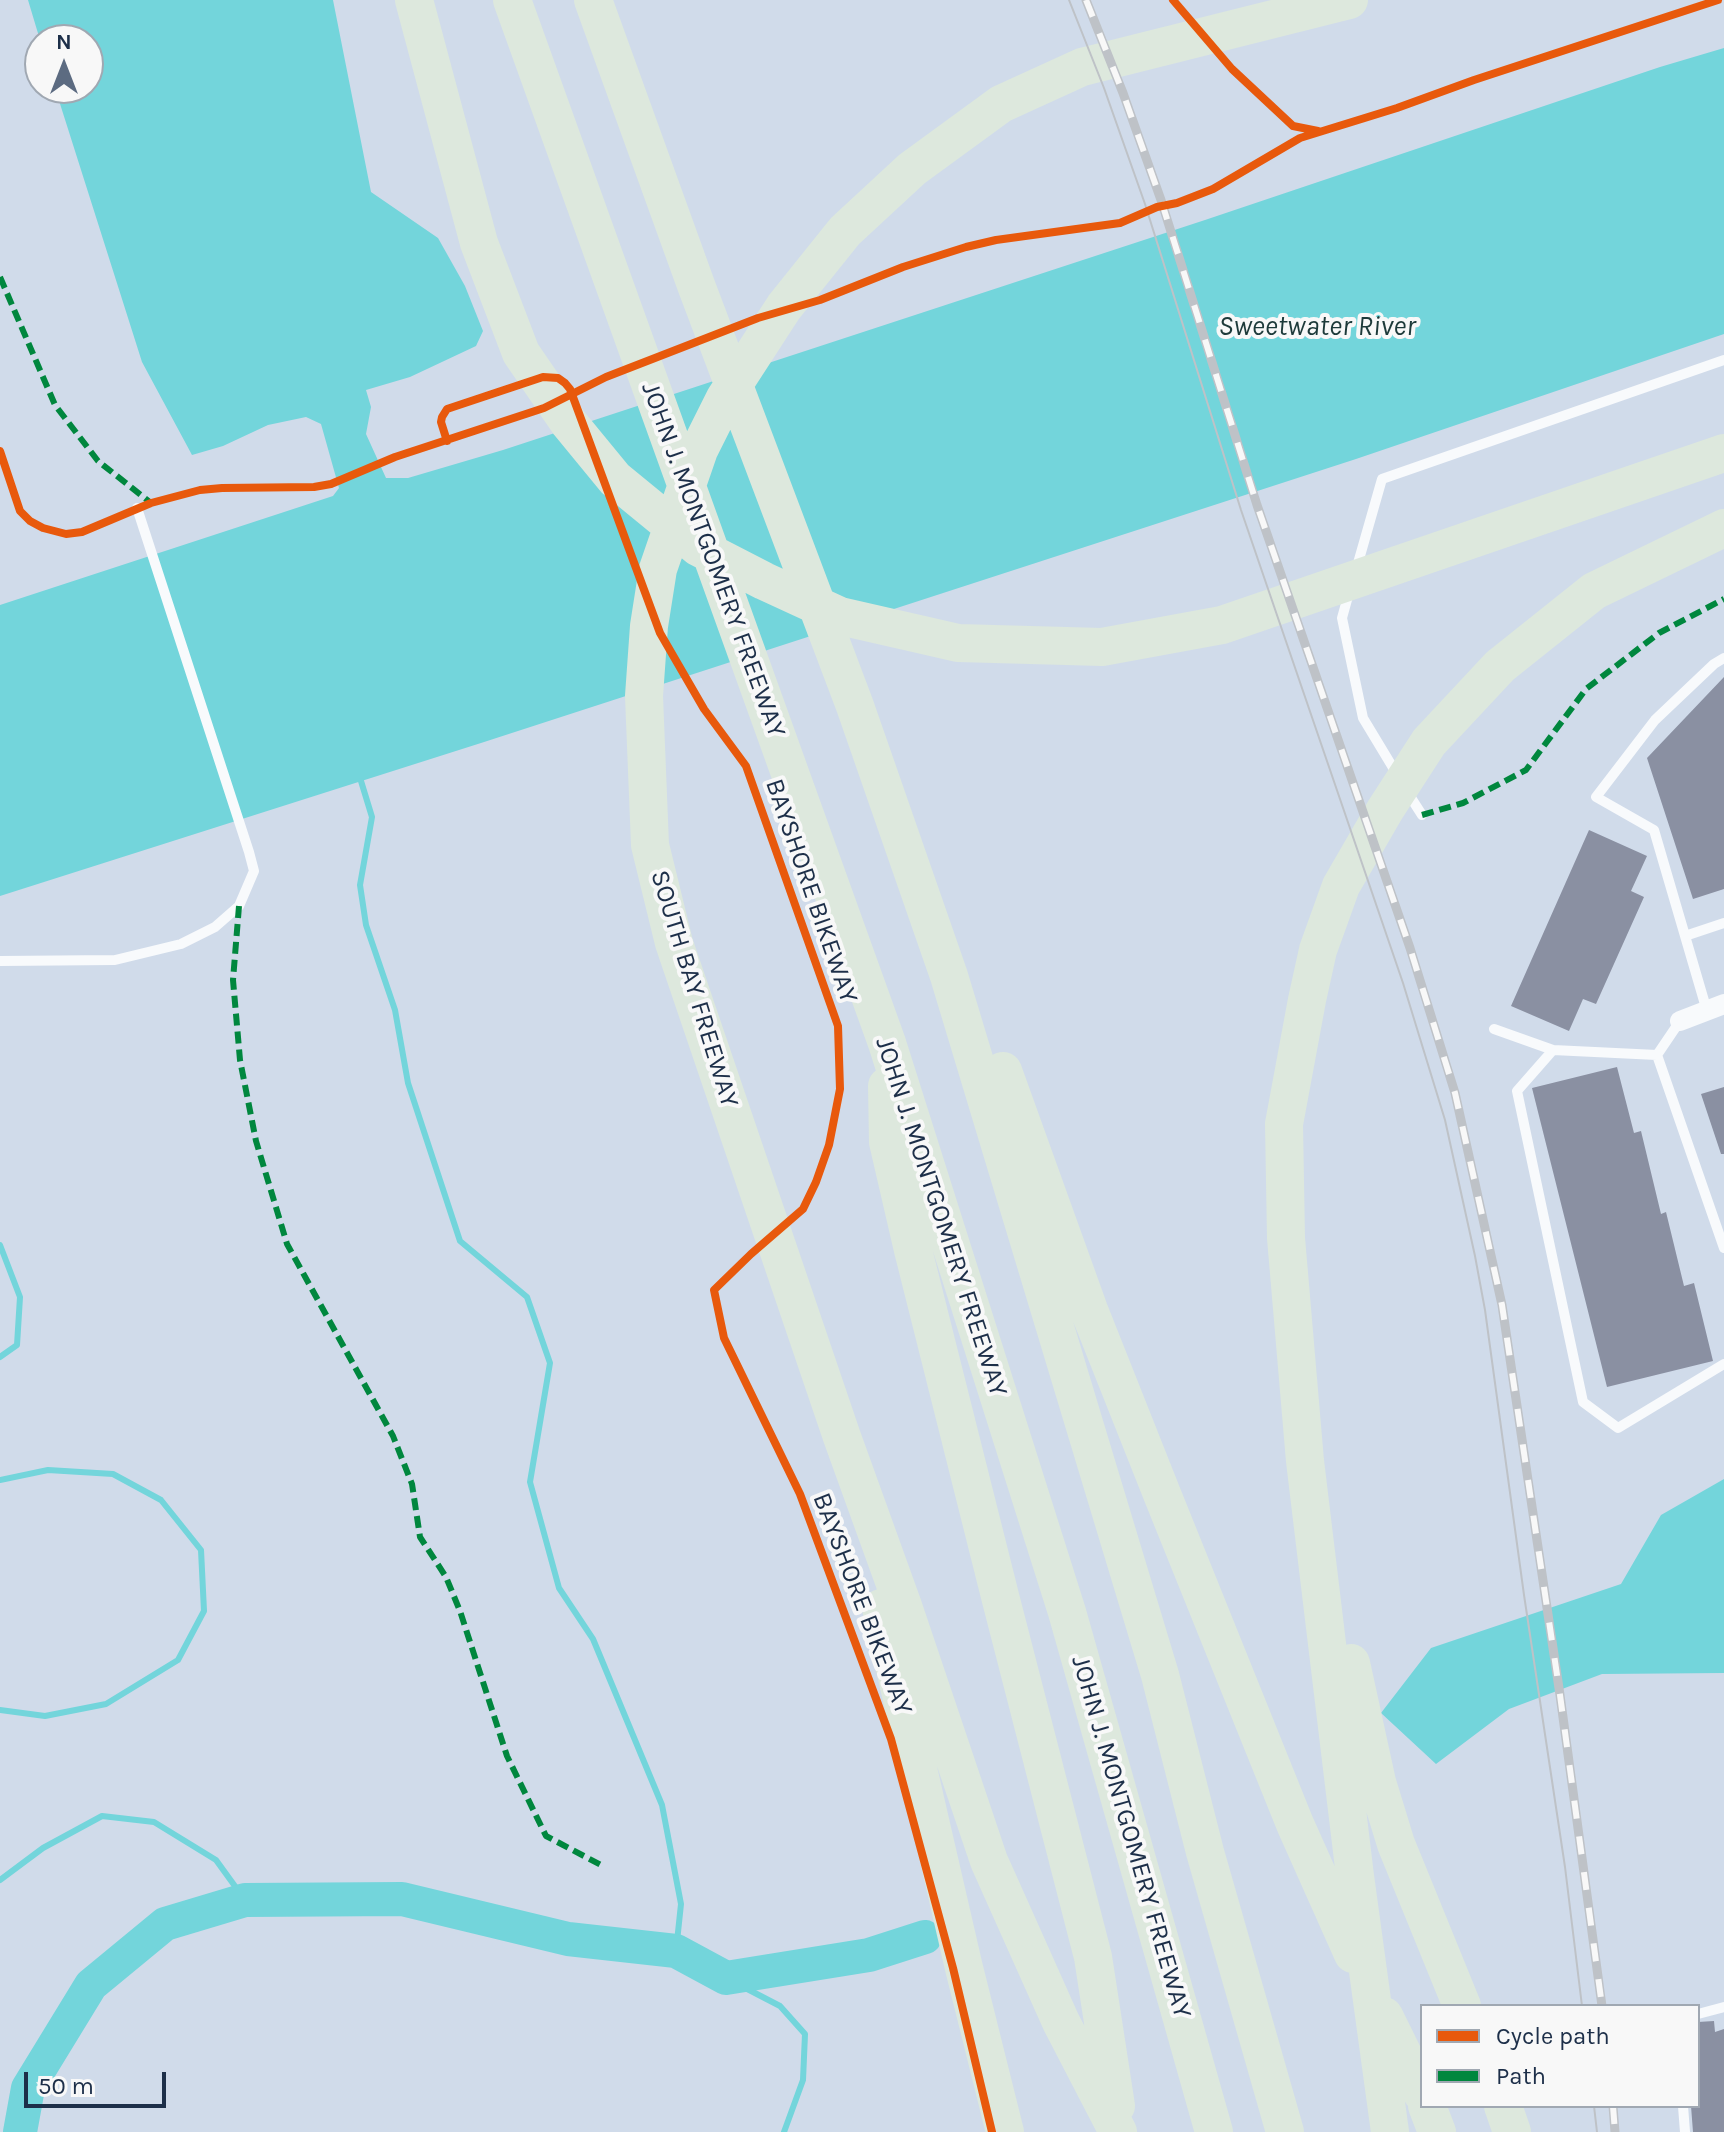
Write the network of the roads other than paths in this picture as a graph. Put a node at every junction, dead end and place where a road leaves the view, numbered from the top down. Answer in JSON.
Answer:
{"nodes":[{"id":1,"x":414,"y":0,"type":"edge"},
{"id":2,"x":512,"y":0,"type":"edge"},
{"id":3,"x":593,"y":0,"type":"edge"},
{"id":4,"x":1347,"y":1,"type":"edge"},
{"id":5,"x":1724,"y":360,"type":"edge"},
{"id":6,"x":1724,"y":453,"type":"edge"},
{"id":7,"x":137,"y":508,"type":"dead end"},
{"id":8,"x":1724,"y":528,"type":"edge"},
{"id":9,"x":1724,"y":658,"type":"edge"},
{"id":10,"x":1422,"y":815,"type":"dead end"},
{"id":11,"x":1724,"y":923,"type":"edge"},
{"id":12,"x":1685,"y":936,"type":"junction"},
{"id":13,"x":0,"y":961,"type":"edge"},
{"id":14,"x":949,"y":976,"type":"junction"},
{"id":15,"x":1715,"y":1007,"type":"edge"},
{"id":16,"x":1680,"y":1021,"type":"joint"},
{"id":17,"x":1494,"y":1029,"type":"dead end"},
{"id":18,"x":887,"y":1043,"type":"junction"},
{"id":19,"x":1553,"y":1050,"type":"junction"},
{"id":20,"x":1657,"y":1055,"type":"junction"},
{"id":21,"x":1724,"y":1248,"type":"edge"},
{"id":22,"x":1724,"y":1364,"type":"edge"},
{"id":23,"x":1296,"y":1368,"type":"junction"},
{"id":24,"x":842,"y":1437,"type":"junction"},
{"id":25,"x":1461,"y":2004,"type":"edge"},
{"id":26,"x":1724,"y":2007,"type":"edge"},
{"id":27,"x":1700,"y":2013,"type":"edge"},
{"id":28,"x":1420,"y":2089,"type":"edge"},
{"id":29,"x":1428,"y":2108,"type":"edge"},
{"id":30,"x":1504,"y":2108,"type":"edge"},
{"id":31,"x":1683,"y":2108,"type":"edge"},
{"id":32,"x":1005,"y":2132,"type":"edge"},
{"id":33,"x":1119,"y":2132,"type":"edge"},
{"id":34,"x":1214,"y":2132,"type":"edge"},
{"id":35,"x":1285,"y":2132,"type":"edge"},
{"id":36,"x":1390,"y":2132,"type":"edge"},
{"id":37,"x":1437,"y":2132,"type":"edge"},
{"id":38,"x":1512,"y":2132,"type":"edge"},
{"id":39,"x":1685,"y":2132,"type":"edge"}],
"edges":[{"from":1,"to":6,"type":"highway"},
{"from":2,"to":18,"type":"highway","name":"JOHN J. MONTGOMERY FREEWAY"},
{"from":3,"to":14,"type":"highway"},
{"from":4,"to":24,"type":"highway","name":"SOUTH BAY FREEWAY"},
{"from":5,"to":10,"type":"lane"},
{"from":7,"to":13,"type":"lane"},
{"from":8,"to":23,"type":"highway"},
{"from":9,"to":12,"type":"lane"},
{"from":11,"to":12,"type":"lane"},
{"from":12,"to":15,"type":"lane"},
{"from":14,"to":28,"type":"highway"},
{"from":14,"to":35,"type":"highway"},
{"from":15,"to":16,"type":"street"},
{"from":16,"to":20,"type":"lane"},
{"from":17,"to":19,"type":"lane"},
{"from":18,"to":33,"type":"highway"},
{"from":18,"to":34,"type":"highway","name":"JOHN J. MONTGOMERY FREEWAY"},
{"from":19,"to":20,"type":"lane"},
{"from":19,"to":22,"type":"lane"},
{"from":20,"to":21,"type":"lane"},
{"from":23,"to":25,"type":"highway"},
{"from":23,"to":36,"type":"highway"},
{"from":24,"to":32,"type":"highway"},
{"from":24,"to":33,"type":"highway"},
{"from":26,"to":27,"type":"lane"},
{"from":29,"to":37,"type":"highway"},
{"from":30,"to":38,"type":"highway"},
{"from":31,"to":39,"type":"lane"}]}
